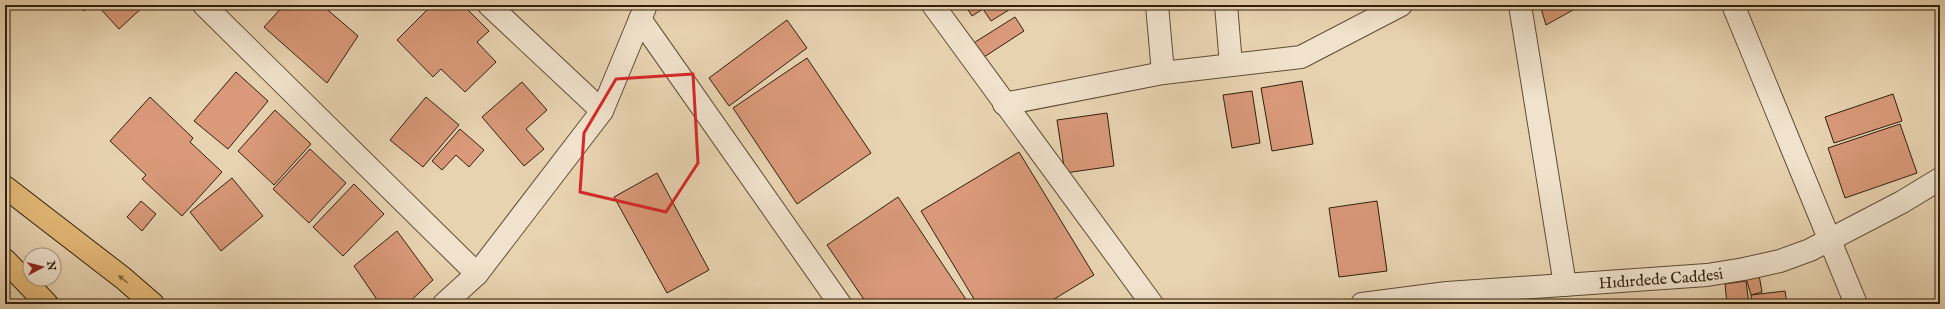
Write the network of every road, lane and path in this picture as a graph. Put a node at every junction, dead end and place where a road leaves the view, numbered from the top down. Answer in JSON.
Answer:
{"nodes":[{"id":1,"x":204,"y":5,"type":"edge"},
{"id":2,"x":489,"y":5,"type":"edge"},
{"id":3,"x":933,"y":5,"type":"edge"},
{"id":4,"x":1157,"y":5,"type":"edge"},
{"id":5,"x":1226,"y":5,"type":"edge"},
{"id":6,"x":1401,"y":5,"type":"edge"},
{"id":7,"x":1520,"y":5,"type":"edge"},
{"id":8,"x":1733,"y":5,"type":"edge"},
{"id":9,"x":643,"y":12,"type":"edge"},
{"id":10,"x":1231,"y":65,"type":"junction"},
{"id":11,"x":1163,"y":73,"type":"junction"},
{"id":12,"x":1004,"y":104,"type":"junction"},
{"id":13,"x":602,"y":111,"type":"junction"},
{"id":14,"x":1940,"y":179,"type":"edge"},
{"id":15,"x":5,"y":186,"type":"edge"},
{"id":16,"x":1831,"y":239,"type":"junction"},
{"id":17,"x":5,"y":260,"type":"edge"},
{"id":18,"x":478,"y":274,"type":"junction"},
{"id":19,"x":1565,"y":285,"type":"junction"},
{"id":20,"x":1524,"y":296,"type":"edge"},
{"id":21,"x":46,"y":304,"type":"edge"},
{"id":22,"x":153,"y":304,"type":"edge"},
{"id":23,"x":444,"y":304,"type":"edge"},
{"id":24,"x":840,"y":304,"type":"edge"},
{"id":25,"x":1152,"y":304,"type":"edge"},
{"id":26,"x":1362,"y":304,"type":"edge"},
{"id":27,"x":1856,"y":304,"type":"edge"}],
"edges":[{"from":1,"to":18,"type":"street"},
{"from":2,"to":13,"type":"street"},
{"from":3,"to":12,"type":"street"},
{"from":4,"to":11,"type":"street"},
{"from":5,"to":10,"type":"street"},
{"from":6,"to":10,"type":"street"},
{"from":7,"to":19,"type":"street"},
{"from":8,"to":16,"type":"street"},
{"from":9,"to":13,"type":"street"},
{"from":9,"to":24,"type":"street"},
{"from":10,"to":11,"type":"street"},
{"from":11,"to":12,"type":"street"},
{"from":12,"to":25,"type":"street"},
{"from":13,"to":18,"type":"street"},
{"from":14,"to":16,"type":"street","name":"Hıdırdede Caddesi"},
{"from":22,"to":15,"type":"main road","one_way":true},
{"from":16,"to":19,"type":"street","name":"Hıdırdede Caddesi"},
{"from":16,"to":27,"type":"street"},
{"from":17,"to":21,"type":"main road"},
{"from":18,"to":23,"type":"street"},
{"from":19,"to":20,"type":"street","name":"Hıdırdede Caddesi"},
{"from":20,"to":26,"type":"street","name":"Hıdırdede Caddesi"}]}
